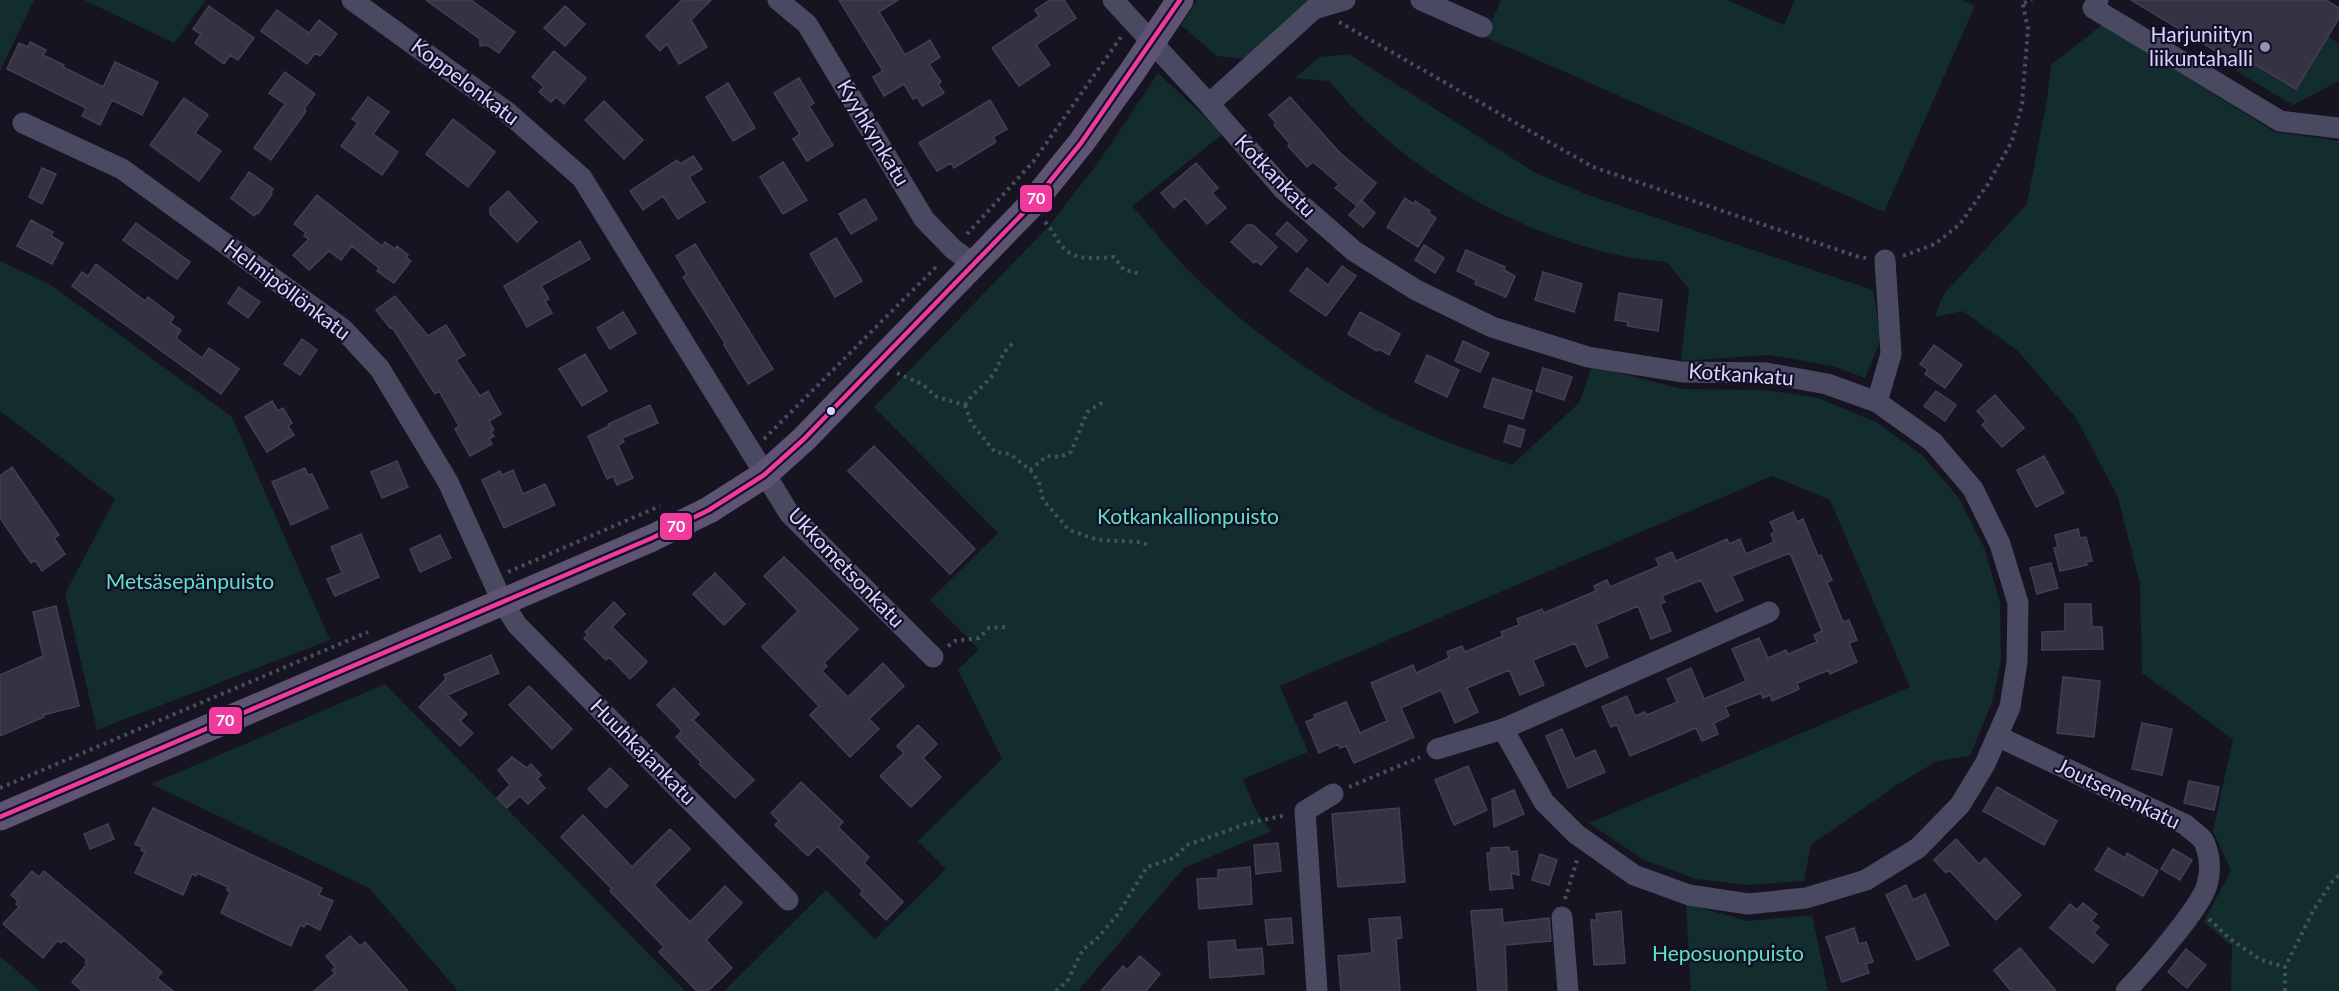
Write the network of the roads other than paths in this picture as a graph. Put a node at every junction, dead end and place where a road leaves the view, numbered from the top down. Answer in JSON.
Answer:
{"nodes":[{"id":1,"x":352,"y":0,"type":"edge"},
{"id":2,"x":778,"y":0,"type":"edge"},
{"id":3,"x":1113,"y":0,"type":"edge"},
{"id":4,"x":1180,"y":0,"type":"edge"},
{"id":5,"x":1345,"y":0,"type":"edge"},
{"id":6,"x":1420,"y":0,"type":"edge"},
{"id":7,"x":2098,"y":0,"type":"edge"},
{"id":8,"x":1482,"y":27,"type":"dead end"},
{"id":9,"x":1152,"y":41,"type":"junction"},
{"id":10,"x":1209,"y":104,"type":"junction"},
{"id":11,"x":23,"y":123,"type":"dead end"},
{"id":12,"x":2339,"y":128,"type":"edge"},
{"id":13,"x":963,"y":256,"type":"junction"},
{"id":14,"x":1885,"y":261,"type":"road end"},
{"id":15,"x":1877,"y":402,"type":"junction"},
{"id":16,"x":764,"y":475,"type":"junction"},
{"id":17,"x":498,"y":590,"type":"junction"},
{"id":18,"x":1769,"y":612,"type":"dead end"},
{"id":19,"x":933,"y":657,"type":"road end"},
{"id":20,"x":1503,"y":729,"type":"junction"},
{"id":21,"x":1997,"y":736,"type":"junction"},
{"id":22,"x":1437,"y":749,"type":"road end"},
{"id":23,"x":1334,"y":794,"type":"road end"},
{"id":24,"x":0,"y":818,"type":"edge"},
{"id":25,"x":788,"y":900,"type":"dead end"},
{"id":26,"x":1562,"y":917,"type":"road end"},
{"id":27,"x":1317,"y":991,"type":"edge"},
{"id":28,"x":1568,"y":991,"type":"edge"},
{"id":29,"x":2126,"y":991,"type":"edge"}],
"edges":[{"from":1,"to":16,"type":"street","name":"Koppelonkatu"},
{"from":2,"to":13,"type":"street","name":"Kyyhkynkatu"},
{"from":3,"to":9,"type":"street","name":"Kotkankatu"},
{"from":4,"to":9,"type":"main road"},
{"from":5,"to":10,"type":"street"},
{"from":6,"to":8,"type":"street"},
{"from":7,"to":12,"type":"street"},
{"from":9,"to":10,"type":"street","name":"Kotkankatu"},
{"from":9,"to":13,"type":"main road"},
{"from":10,"to":15,"type":"street","name":"Kotkankatu"},
{"from":11,"to":17,"type":"street","name":"Helmipöllönkatu"},
{"from":13,"to":16,"type":"main road"},
{"from":14,"to":15,"type":"street"},
{"from":15,"to":21,"type":"street","name":"Kotkankatu"},
{"from":16,"to":17,"type":"main road"},
{"from":16,"to":19,"type":"street","name":"Ukkometsonkatu"},
{"from":17,"to":24,"type":"main road"},
{"from":17,"to":25,"type":"street","name":"Huuhkajankatu"},
{"from":18,"to":20,"type":"street"},
{"from":20,"to":21,"type":"street","name":"Kotkankatu"},
{"from":20,"to":22,"type":"street"},
{"from":21,"to":29,"type":"street","name":"Joutsenenkatu"},
{"from":23,"to":27,"type":"street"},
{"from":26,"to":28,"type":"street"}]}
